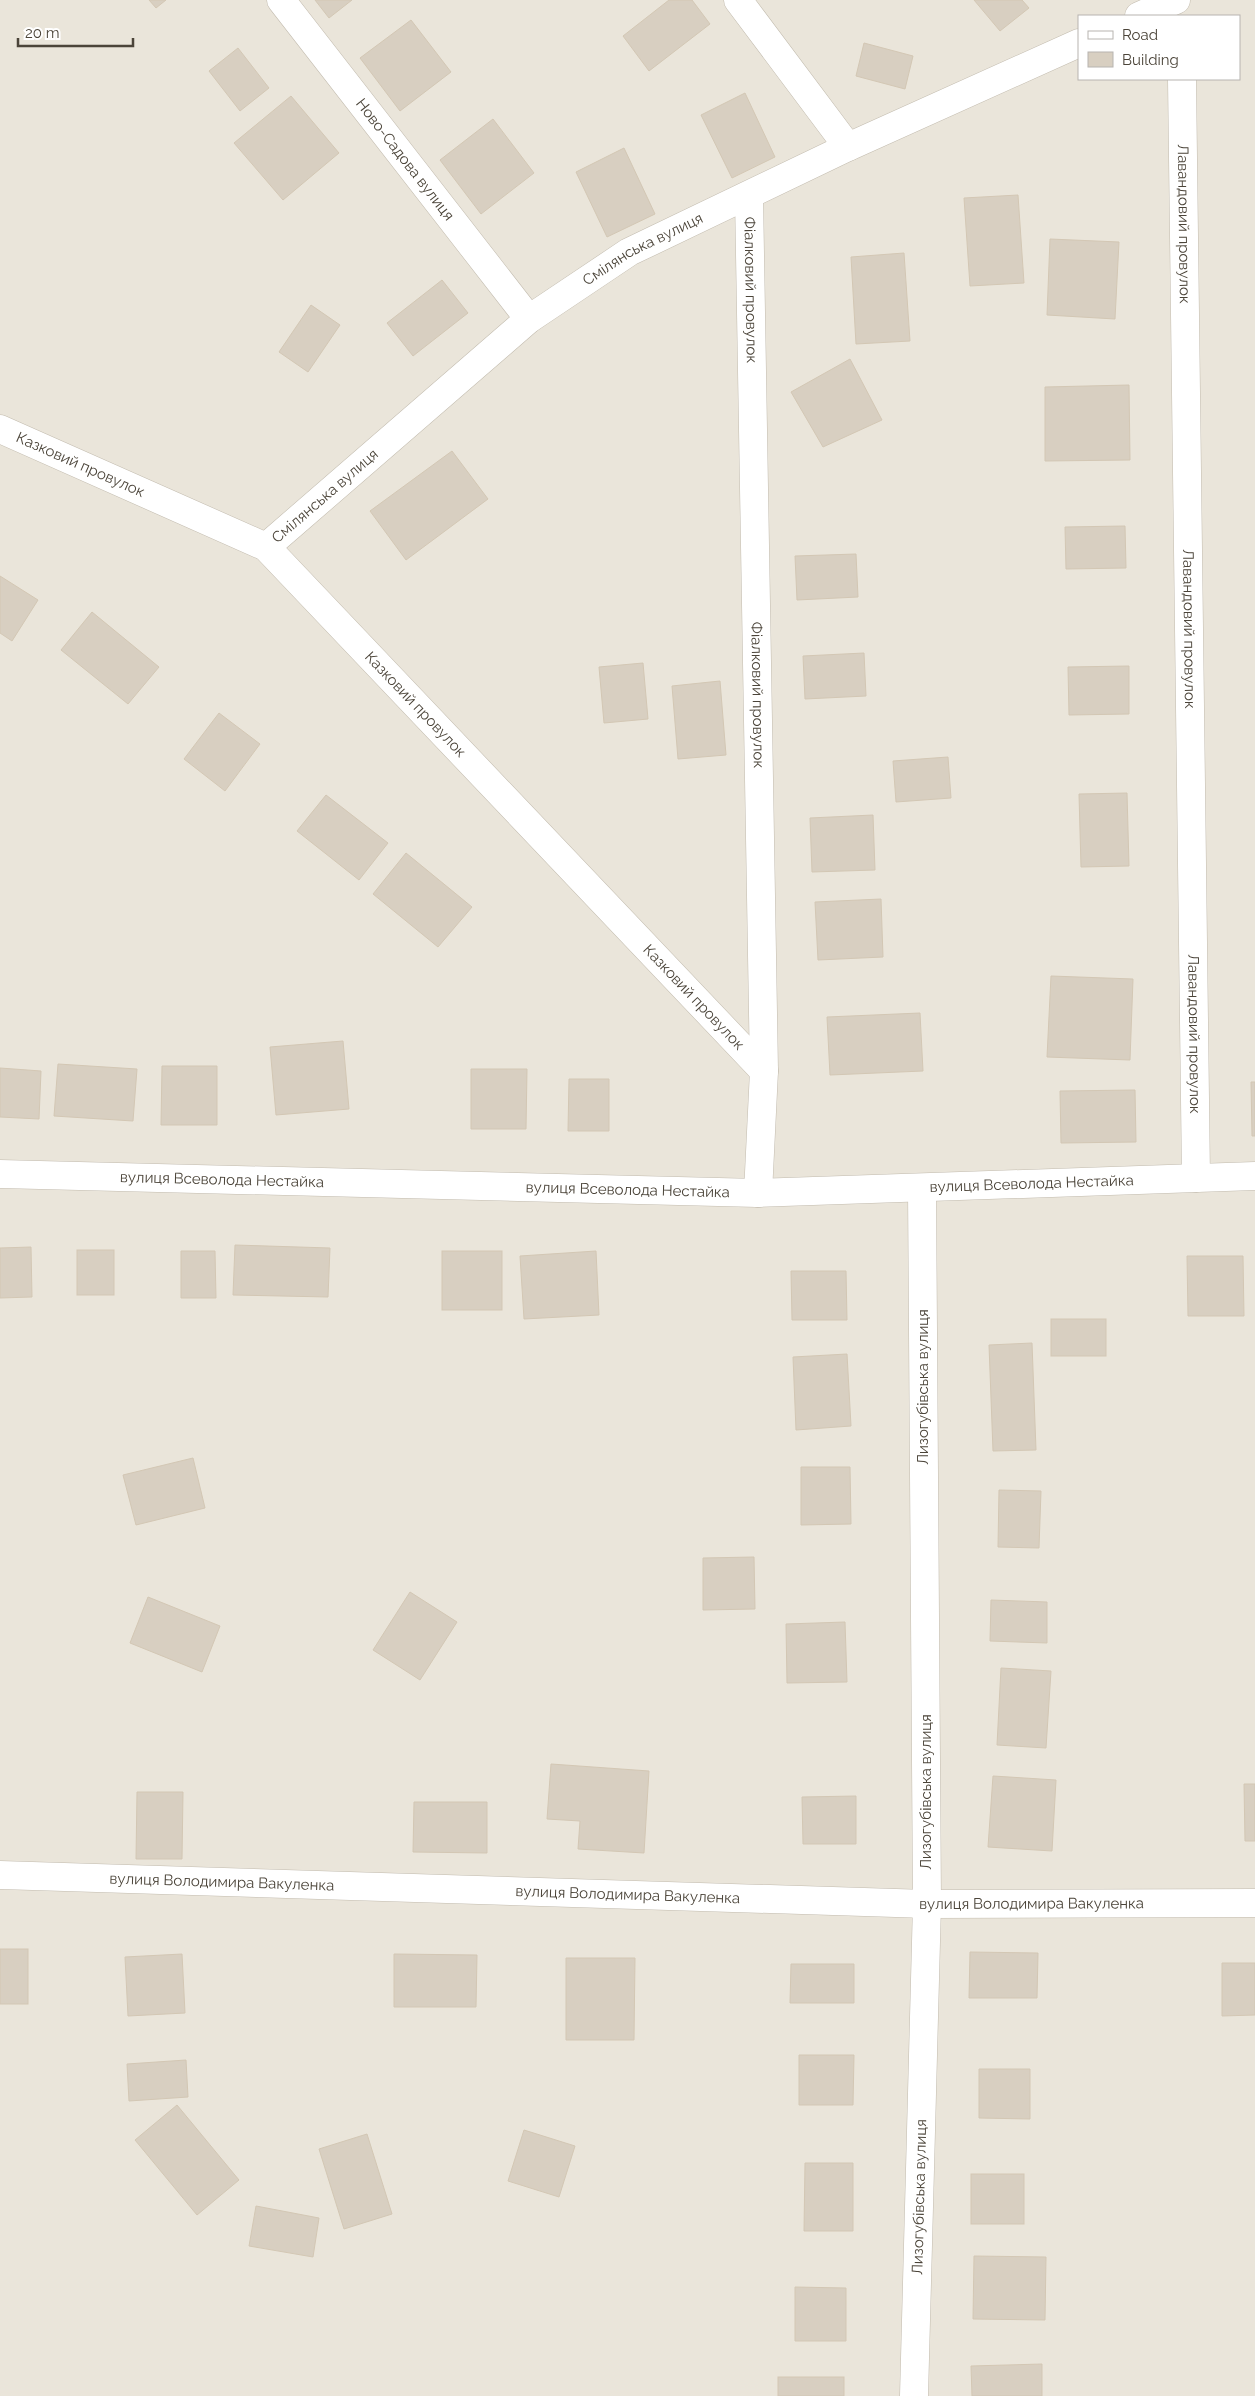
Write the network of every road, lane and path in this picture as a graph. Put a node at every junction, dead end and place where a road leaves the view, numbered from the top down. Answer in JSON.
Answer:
{"nodes":[{"id":1,"x":281,"y":0,"type":"edge"},
{"id":2,"x":738,"y":0,"type":"edge"},
{"id":3,"x":1176,"y":0,"type":"edge"},
{"id":4,"x":1187,"y":0,"type":"edge"},
{"id":5,"x":1141,"y":15,"type":"edge"},
{"id":6,"x":1183,"y":15,"type":"edge"},
{"id":7,"x":1078,"y":43,"type":"edge"},
{"id":8,"x":1182,"y":80,"type":"edge"},
{"id":9,"x":848,"y":147,"type":"junction"},
{"id":10,"x":749,"y":196,"type":"junction"},
{"id":11,"x":529,"y":319,"type":"junction"},
{"id":12,"x":0,"y":429,"type":"edge"},
{"id":13,"x":266,"y":547,"type":"junction"},
{"id":14,"x":764,"y":1071,"type":"junction"},
{"id":15,"x":0,"y":1174,"type":"edge"},
{"id":16,"x":1255,"y":1176,"type":"edge"},
{"id":17,"x":1196,"y":1178,"type":"junction"},
{"id":18,"x":922,"y":1188,"type":"junction"},
{"id":19,"x":758,"y":1193,"type":"junction"},
{"id":20,"x":0,"y":1875,"type":"edge"},
{"id":21,"x":1255,"y":1903,"type":"edge"},
{"id":22,"x":927,"y":1904,"type":"junction"},
{"id":23,"x":914,"y":2396,"type":"edge"}],
"edges":[{"from":1,"to":11,"type":"street","name":"Ново-Садова вулиця"},
{"from":2,"to":9,"type":"street"},
{"from":3,"to":5,"type":"street"},
{"from":4,"to":6,"type":"street"},
{"from":7,"to":9,"type":"street","name":"Смілянська вулиця"},
{"from":8,"to":17,"type":"street","name":"Лавандовий провулок"},
{"from":9,"to":10,"type":"street","name":"Смілянська вулиця"},
{"from":10,"to":11,"type":"street","name":"Смілянська вулиця"},
{"from":10,"to":14,"type":"street","name":"Фіалковий провулок"},
{"from":11,"to":13,"type":"street","name":"Смілянська вулиця"},
{"from":12,"to":13,"type":"street","name":"Казковий провулок"},
{"from":13,"to":14,"type":"street","name":"Казковий провулок"},
{"from":14,"to":19,"type":"street","name":"Фіалковий провулок"},
{"from":15,"to":19,"type":"street","name":"вулиця Всеволода Нестайка"},
{"from":16,"to":17,"type":"street","name":"вулиця Всеволода Нестайка"},
{"from":17,"to":18,"type":"street","name":"вулиця Всеволода Нестайка"},
{"from":18,"to":19,"type":"street","name":"вулиця Всеволода Нестайка"},
{"from":18,"to":22,"type":"street","name":"Лизогубівська вулиця"},
{"from":20,"to":22,"type":"street","name":"вулиця Володимира Вакуленка"},
{"from":21,"to":22,"type":"street","name":"вулиця Володимира Вакуленка"},
{"from":22,"to":23,"type":"street","name":"Лизогубівська вулиця"}]}
